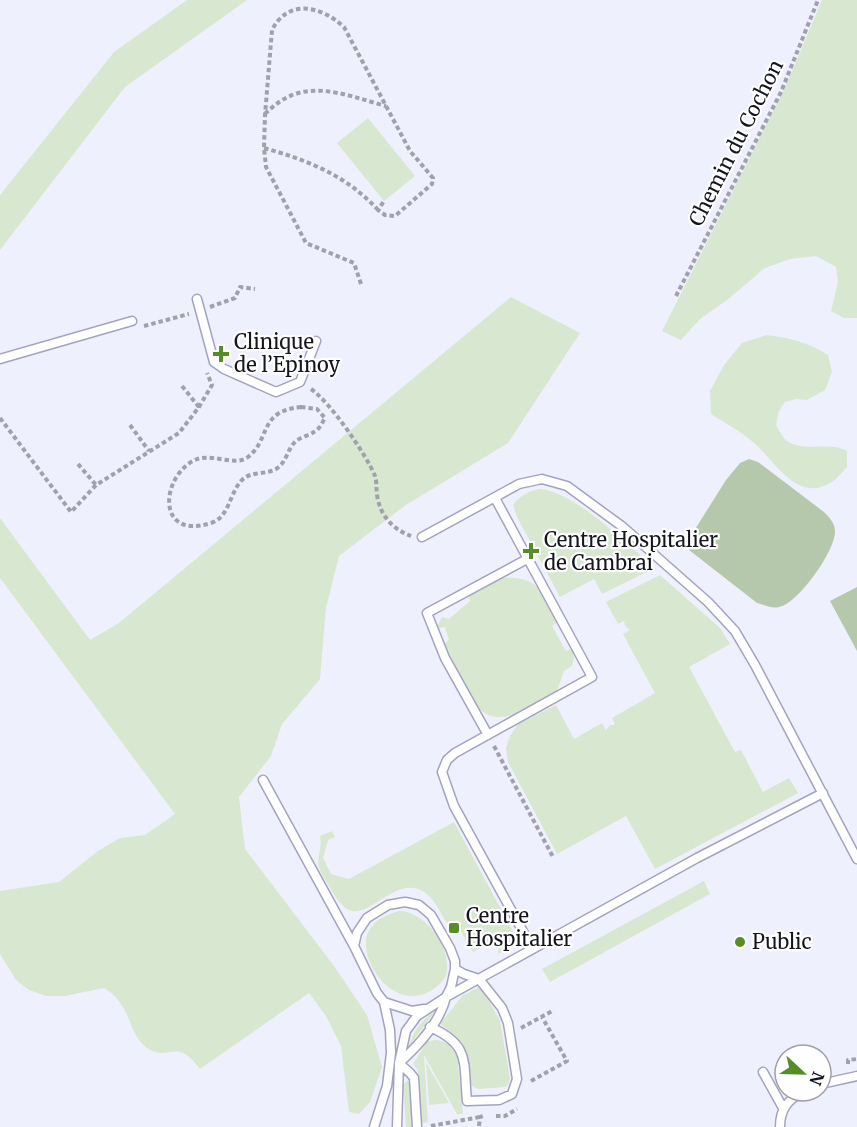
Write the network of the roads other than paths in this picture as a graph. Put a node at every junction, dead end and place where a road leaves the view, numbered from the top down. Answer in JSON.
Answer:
{"nodes":[{"id":1,"x":197,"y":299,"type":"dead end"},
{"id":2,"x":132,"y":321,"type":"dead end"},
{"id":3,"x":316,"y":341,"type":"dead end"},
{"id":4,"x":0,"y":359,"type":"edge"},
{"id":5,"x":495,"y":498,"type":"junction"},
{"id":6,"x":422,"y":537,"type":"road end"},
{"id":7,"x":529,"y":558,"type":"junction"},
{"id":8,"x":488,"y":735,"type":"junction"},
{"id":9,"x":263,"y":780,"type":"dead end"},
{"id":10,"x":823,"y":792,"type":"junction"},
{"id":11,"x":856,"y":854,"type":"edge"},
{"id":12,"x":354,"y":946,"type":"junction"},
{"id":13,"x":532,"y":948,"type":"junction"},
{"id":14,"x":455,"y":969,"type":"junction"},
{"id":15,"x":479,"y":979,"type":"junction"},
{"id":16,"x":446,"y":997,"type":"junction"},
{"id":17,"x":384,"y":1002,"type":"junction"},
{"id":18,"x":425,"y":1009,"type":"junction"},
{"id":19,"x":430,"y":1027,"type":"junction"},
{"id":20,"x":399,"y":1063,"type":"junction"},
{"id":21,"x":763,"y":1072,"type":"dead end"},
{"id":22,"x":857,"y":1076,"type":"edge"},
{"id":23,"x":833,"y":1081,"type":"edge"},
{"id":24,"x":788,"y":1103,"type":"edge"},
{"id":25,"x":783,"y":1108,"type":"junction"},
{"id":26,"x":374,"y":1127,"type":"edge"},
{"id":27,"x":398,"y":1127,"type":"edge"},
{"id":28,"x":417,"y":1127,"type":"edge"},
{"id":29,"x":780,"y":1127,"type":"edge"}],
"edges":[{"from":1,"to":3,"type":"lane"},
{"from":2,"to":4,"type":"lane"},
{"from":5,"to":6,"type":"lane"},
{"from":5,"to":7,"type":"lane"},
{"from":5,"to":10,"type":"lane"},
{"from":7,"to":8,"type":"lane"},
{"from":7,"to":8,"type":"lane"},
{"from":8,"to":13,"type":"lane"},
{"from":9,"to":12,"type":"lane"},
{"from":10,"to":11,"type":"lane"},
{"from":10,"to":13,"type":"lane"},
{"from":12,"to":14,"type":"lane"},
{"from":12,"to":17,"type":"lane"},
{"from":13,"to":15,"type":"lane"},
{"from":14,"to":15,"type":"lane"},
{"from":14,"to":16,"type":"lane"},
{"from":15,"to":16,"type":"lane"},
{"from":15,"to":19,"type":"lane"},
{"from":16,"to":18,"type":"lane"},
{"from":16,"to":19,"type":"lane"},
{"from":17,"to":18,"type":"lane"},
{"from":17,"to":26,"type":"lane"},
{"from":18,"to":20,"type":"lane"},
{"from":19,"to":20,"type":"lane"},
{"from":20,"to":27,"type":"lane"},
{"from":20,"to":28,"type":"lane"},
{"from":21,"to":25,"type":"lane"},
{"from":22,"to":23,"type":"lane"},
{"from":24,"to":25,"type":"lane"},
{"from":25,"to":29,"type":"lane"}]}
